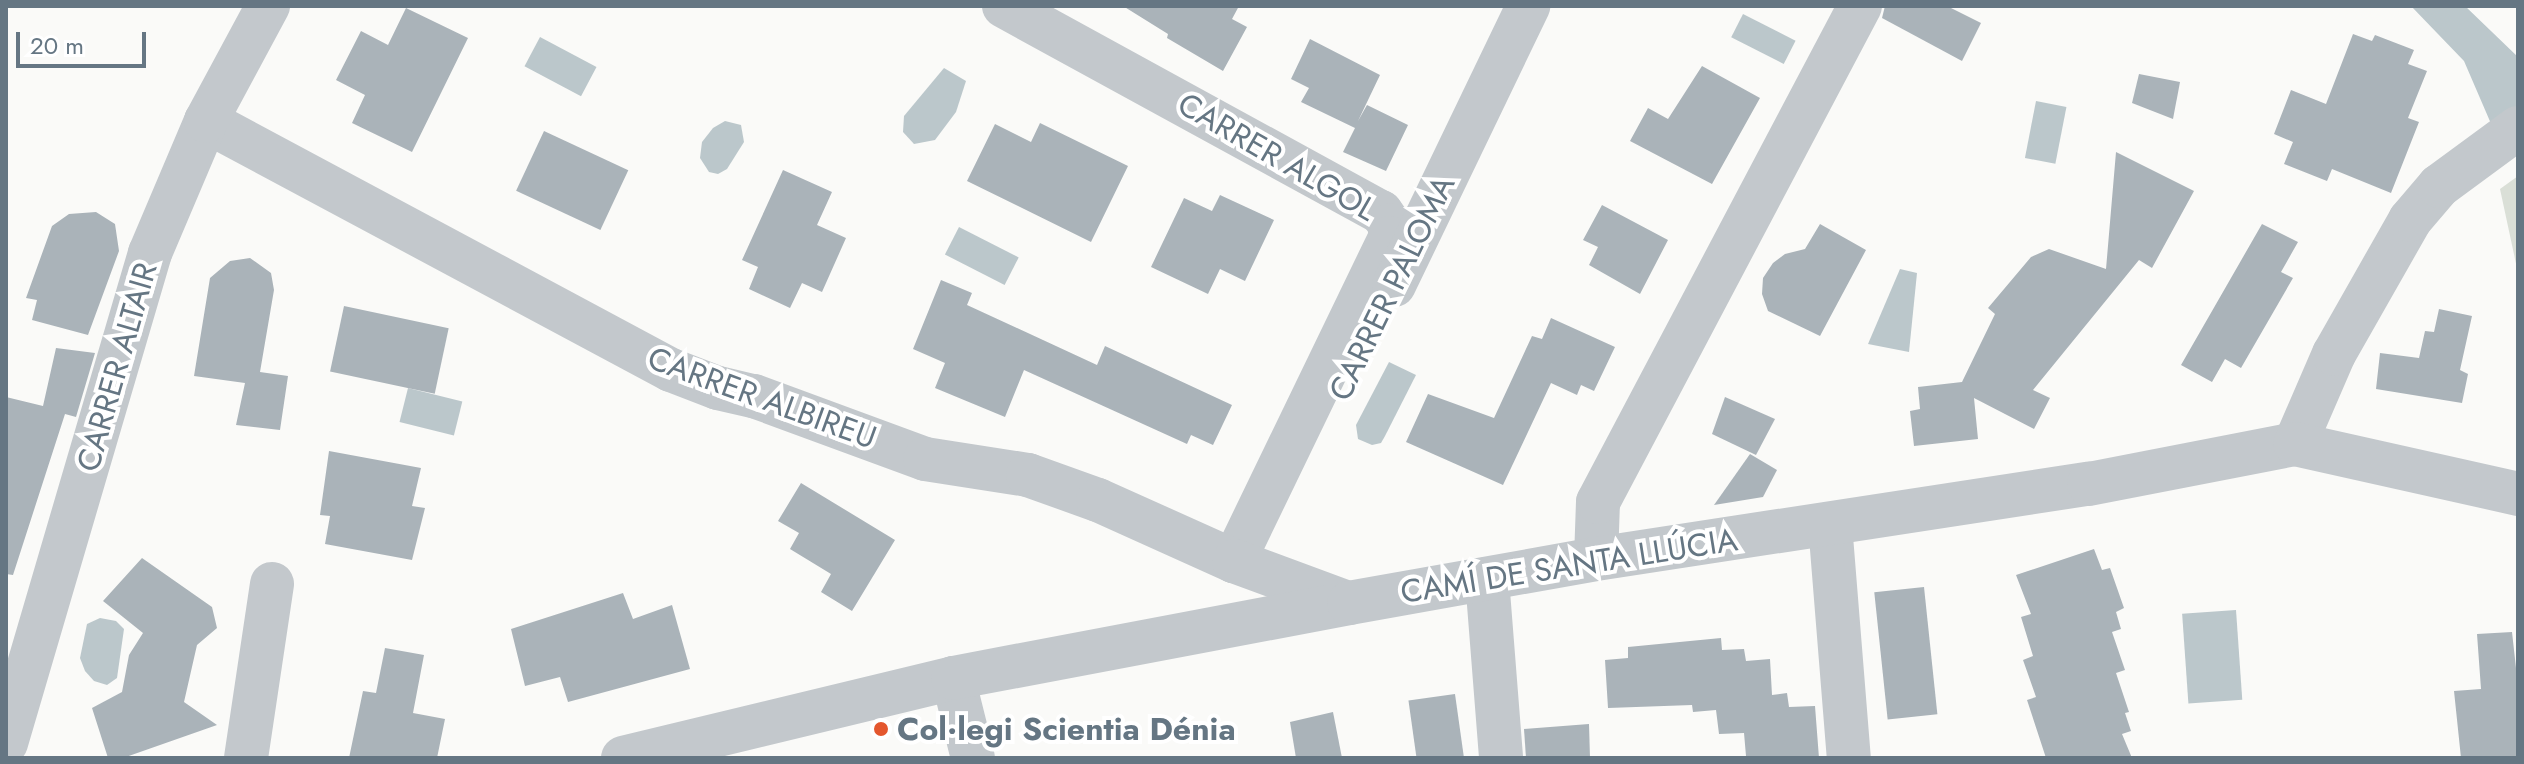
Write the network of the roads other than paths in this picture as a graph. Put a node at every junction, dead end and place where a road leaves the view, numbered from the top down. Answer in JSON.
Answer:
{"nodes":[{"id":1,"x":268,"y":6,"type":"edge"},
{"id":2,"x":1004,"y":6,"type":"edge"},
{"id":3,"x":1528,"y":6,"type":"edge"},
{"id":4,"x":1860,"y":6,"type":"edge"},
{"id":5,"x":1052,"y":17,"type":"edge"},
{"id":6,"x":206,"y":121,"type":"junction"},
{"id":7,"x":2518,"y":128,"type":"edge"},
{"id":8,"x":2295,"y":444,"type":"junction"},
{"id":9,"x":2518,"y":494,"type":"edge"},
{"id":10,"x":1830,"y":524,"type":"junction"},
{"id":11,"x":1596,"y":559,"type":"junction"},
{"id":12,"x":1245,"y":565,"type":"junction"},
{"id":13,"x":1487,"y":579,"type":"junction"},
{"id":14,"x":272,"y":584,"type":"dead end"},
{"id":15,"x":1349,"y":603,"type":"junction"},
{"id":16,"x":953,"y":678,"type":"junction"},
{"id":17,"x":6,"y":743,"type":"edge"},
{"id":18,"x":246,"y":758,"type":"edge"},
{"id":19,"x":623,"y":758,"type":"edge"},
{"id":20,"x":973,"y":758,"type":"edge"},
{"id":21,"x":1501,"y":758,"type":"edge"},
{"id":22,"x":1849,"y":758,"type":"edge"}],
"edges":[{"from":1,"to":6,"type":"street","name":"CARRER ALTAIR"},
{"from":2,"to":5,"type":"street","name":"CARRER ALGOL"},
{"from":3,"to":12,"type":"street","name":"CARRER PALOMA"},
{"from":4,"to":11,"type":"street"},
{"from":5,"to":12,"type":"street","name":"CARRER ALGOL"},
{"from":6,"to":12,"type":"street","name":"CARRER ALBIREU"},
{"from":6,"to":17,"type":"street","name":"CARRER ALTAIR"},
{"from":7,"to":8,"type":"street"},
{"from":8,"to":9,"type":"street","name":"CAMÍ DE SANTA LLÚCIA"},
{"from":8,"to":10,"type":"street","name":"CAMÍ DE SANTA LLÚCIA"},
{"from":10,"to":11,"type":"street","name":"CAMÍ DE SANTA LLÚCIA"},
{"from":10,"to":22,"type":"street"},
{"from":11,"to":13,"type":"street","name":"CAMÍ DE SANTA LLÚCIA"},
{"from":12,"to":15,"type":"street","name":"CARRER ALBIREU"},
{"from":13,"to":15,"type":"street","name":"CAMÍ DE SANTA LLÚCIA"},
{"from":13,"to":21,"type":"street"},
{"from":14,"to":18,"type":"street"},
{"from":15,"to":16,"type":"street","name":"CAMÍ DE SANTA LLÚCIA"},
{"from":16,"to":19,"type":"street","name":"CAMÍ DE SANTA LLÚCIA"},
{"from":16,"to":20,"type":"street"}]}
